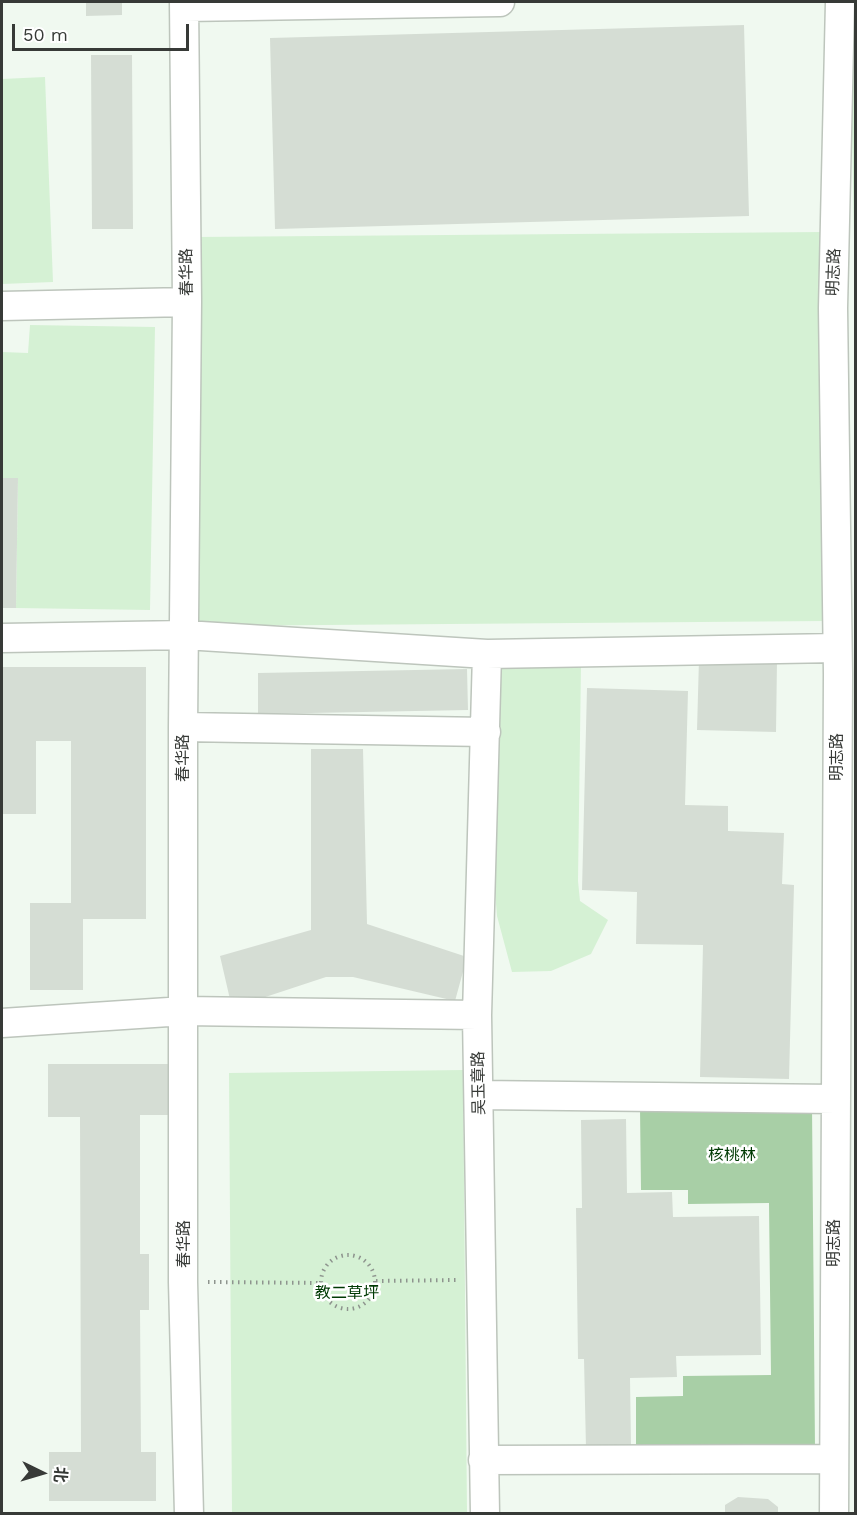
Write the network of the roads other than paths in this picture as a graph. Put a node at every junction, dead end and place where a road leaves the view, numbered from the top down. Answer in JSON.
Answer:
{"nodes":[{"id":1,"x":500,"y":2,"type":"edge"},
{"id":2,"x":840,"y":2,"type":"edge"},
{"id":3,"x":328,"y":3,"type":"edge"},
{"id":4,"x":184,"y":4,"type":"edge"},
{"id":5,"x":187,"y":302,"type":"junction"},
{"id":6,"x":2,"y":306,"type":"edge"},
{"id":7,"x":185,"y":635,"type":"junction"},
{"id":8,"x":2,"y":638,"type":"edge"},
{"id":9,"x":837,"y":648,"type":"junction"},
{"id":10,"x":488,"y":654,"type":"junction"},
{"id":11,"x":183,"y":727,"type":"junction"},
{"id":12,"x":486,"y":732,"type":"junction"},
{"id":13,"x":184,"y":1011,"type":"junction"},
{"id":14,"x":477,"y":1015,"type":"junction"},
{"id":15,"x":2,"y":1023,"type":"edge"},
{"id":16,"x":479,"y":1095,"type":"junction"},
{"id":17,"x":834,"y":1100,"type":"junction"},
{"id":18,"x":834,"y":1459,"type":"junction"},
{"id":19,"x":483,"y":1460,"type":"junction"},
{"id":20,"x":189,"y":1514,"type":"edge"},
{"id":21,"x":485,"y":1514,"type":"edge"},
{"id":22,"x":834,"y":1514,"type":"edge"}],
"edges":[{"from":1,"to":3,"type":"street"},
{"from":2,"to":9,"type":"street","name":"明志路"},
{"from":3,"to":4,"type":"street"},
{"from":4,"to":5,"type":"street","name":"春华路"},
{"from":5,"to":6,"type":"street"},
{"from":5,"to":7,"type":"street","name":"春华路"},
{"from":7,"to":8,"type":"street"},
{"from":7,"to":10,"type":"street"},
{"from":7,"to":11,"type":"street","name":"春华路"},
{"from":9,"to":10,"type":"street"},
{"from":9,"to":17,"type":"street","name":"明志路"},
{"from":10,"to":12,"type":"street","name":"吴玉章路"},
{"from":11,"to":12,"type":"street"},
{"from":11,"to":13,"type":"street","name":"春华路"},
{"from":12,"to":14,"type":"street","name":"吴玉章路"},
{"from":13,"to":14,"type":"street"},
{"from":13,"to":15,"type":"street"},
{"from":13,"to":20,"type":"street","name":"春华路"},
{"from":14,"to":16,"type":"street","name":"吴玉章路"},
{"from":16,"to":17,"type":"street"},
{"from":16,"to":19,"type":"street","name":"吴玉章路"},
{"from":17,"to":18,"type":"street","name":"明志路"},
{"from":18,"to":19,"type":"street"},
{"from":18,"to":22,"type":"street","name":"明志路"},
{"from":19,"to":21,"type":"street","name":"吴玉章路"}]}
